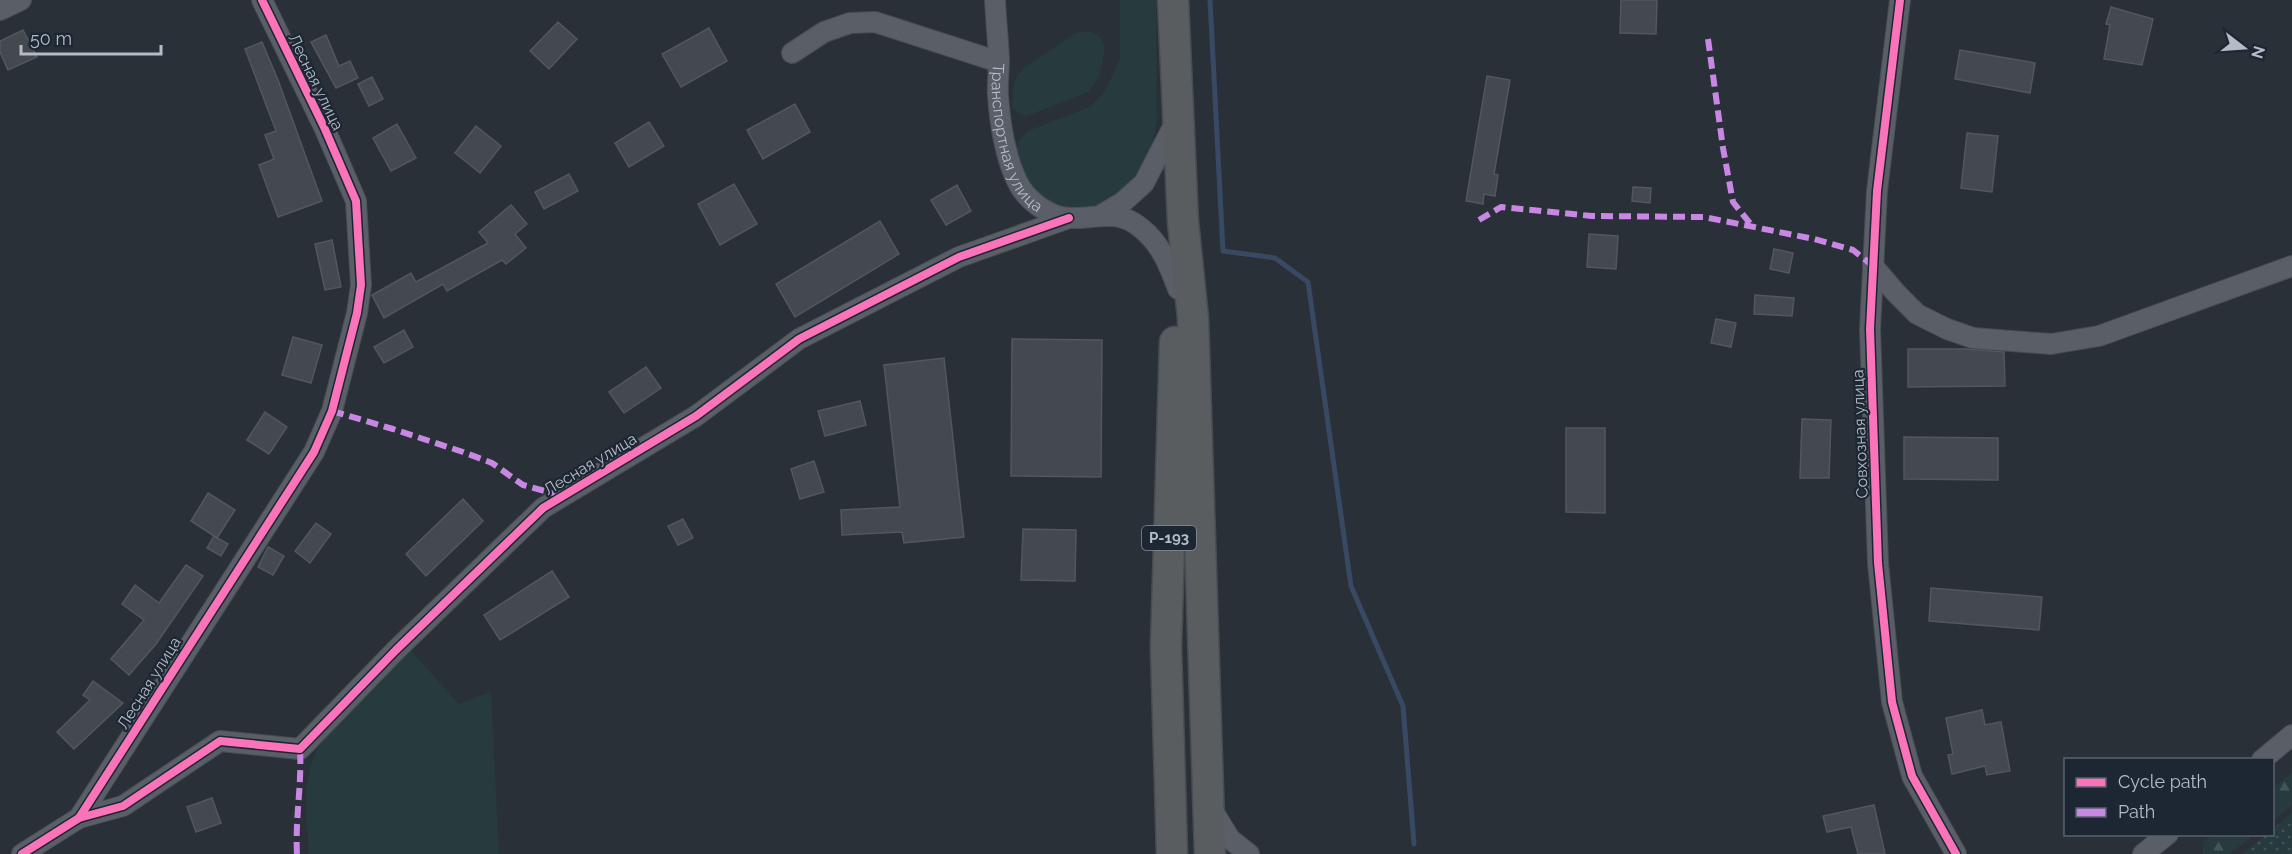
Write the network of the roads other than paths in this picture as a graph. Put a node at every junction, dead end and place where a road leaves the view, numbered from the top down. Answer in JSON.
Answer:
{"nodes":[{"id":1,"x":21,"y":0,"type":"edge"},
{"id":2,"x":262,"y":0,"type":"edge"},
{"id":3,"x":995,"y":0,"type":"edge"},
{"id":4,"x":1173,"y":0,"type":"edge"},
{"id":5,"x":1900,"y":0,"type":"edge"},
{"id":6,"x":0,"y":10,"type":"edge"},
{"id":7,"x":792,"y":53,"type":"dead end"},
{"id":8,"x":999,"y":62,"type":"junction"},
{"id":9,"x":1177,"y":119,"type":"junction"},
{"id":10,"x":1103,"y":214,"type":"junction"},
{"id":11,"x":1069,"y":218,"type":"junction"},
{"id":12,"x":1183,"y":222,"type":"junction"},
{"id":13,"x":1873,"y":266,"type":"junction"},
{"id":14,"x":2292,"y":266,"type":"edge"},
{"id":15,"x":1178,"y":289,"type":"junction"},
{"id":16,"x":2292,"y":735,"type":"edge"},
{"id":17,"x":2263,"y":758,"type":"edge"},
{"id":18,"x":1208,"y":803,"type":"junction"},
{"id":19,"x":79,"y":818,"type":"junction"},
{"id":20,"x":22,"y":854,"type":"edge"},
{"id":21,"x":1172,"y":854,"type":"edge"},
{"id":22,"x":1209,"y":854,"type":"edge"},
{"id":23,"x":1249,"y":854,"type":"edge"},
{"id":24,"x":1956,"y":854,"type":"edge"}],
"edges":[{"from":1,"to":6,"type":"street"},
{"from":2,"to":19,"type":"street","name":"Лесная улица"},
{"from":3,"to":8,"type":"street","name":"Транспортная улица"},
{"from":4,"to":9,"type":"highway","number":"Р-193"},
{"from":5,"to":13,"type":"street","name":"Совхозная улица"},
{"from":7,"to":8,"type":"street"},
{"from":8,"to":11,"type":"street","name":"Транспортная улица"},
{"from":9,"to":10,"type":"street"},
{"from":9,"to":12,"type":"highway","number":"Р-193"},
{"from":10,"to":11,"type":"street","name":"Транспортная улица"},
{"from":10,"to":15,"type":"street"},
{"from":11,"to":19,"type":"street","name":"Лесная улица"},
{"from":12,"to":15,"type":"highway","number":"Р-193"},
{"from":12,"to":18,"type":"highway","number":"Р-193"},
{"from":13,"to":14,"type":"street"},
{"from":13,"to":24,"type":"street","name":"Совхозная улица"},
{"from":15,"to":21,"type":"highway","number":"Р-193"},
{"from":16,"to":17,"type":"street"},
{"from":18,"to":22,"type":"highway","number":"Р-193"},
{"from":18,"to":23,"type":"street"},
{"from":19,"to":20,"type":"street","name":"Лесная улица"}]}
